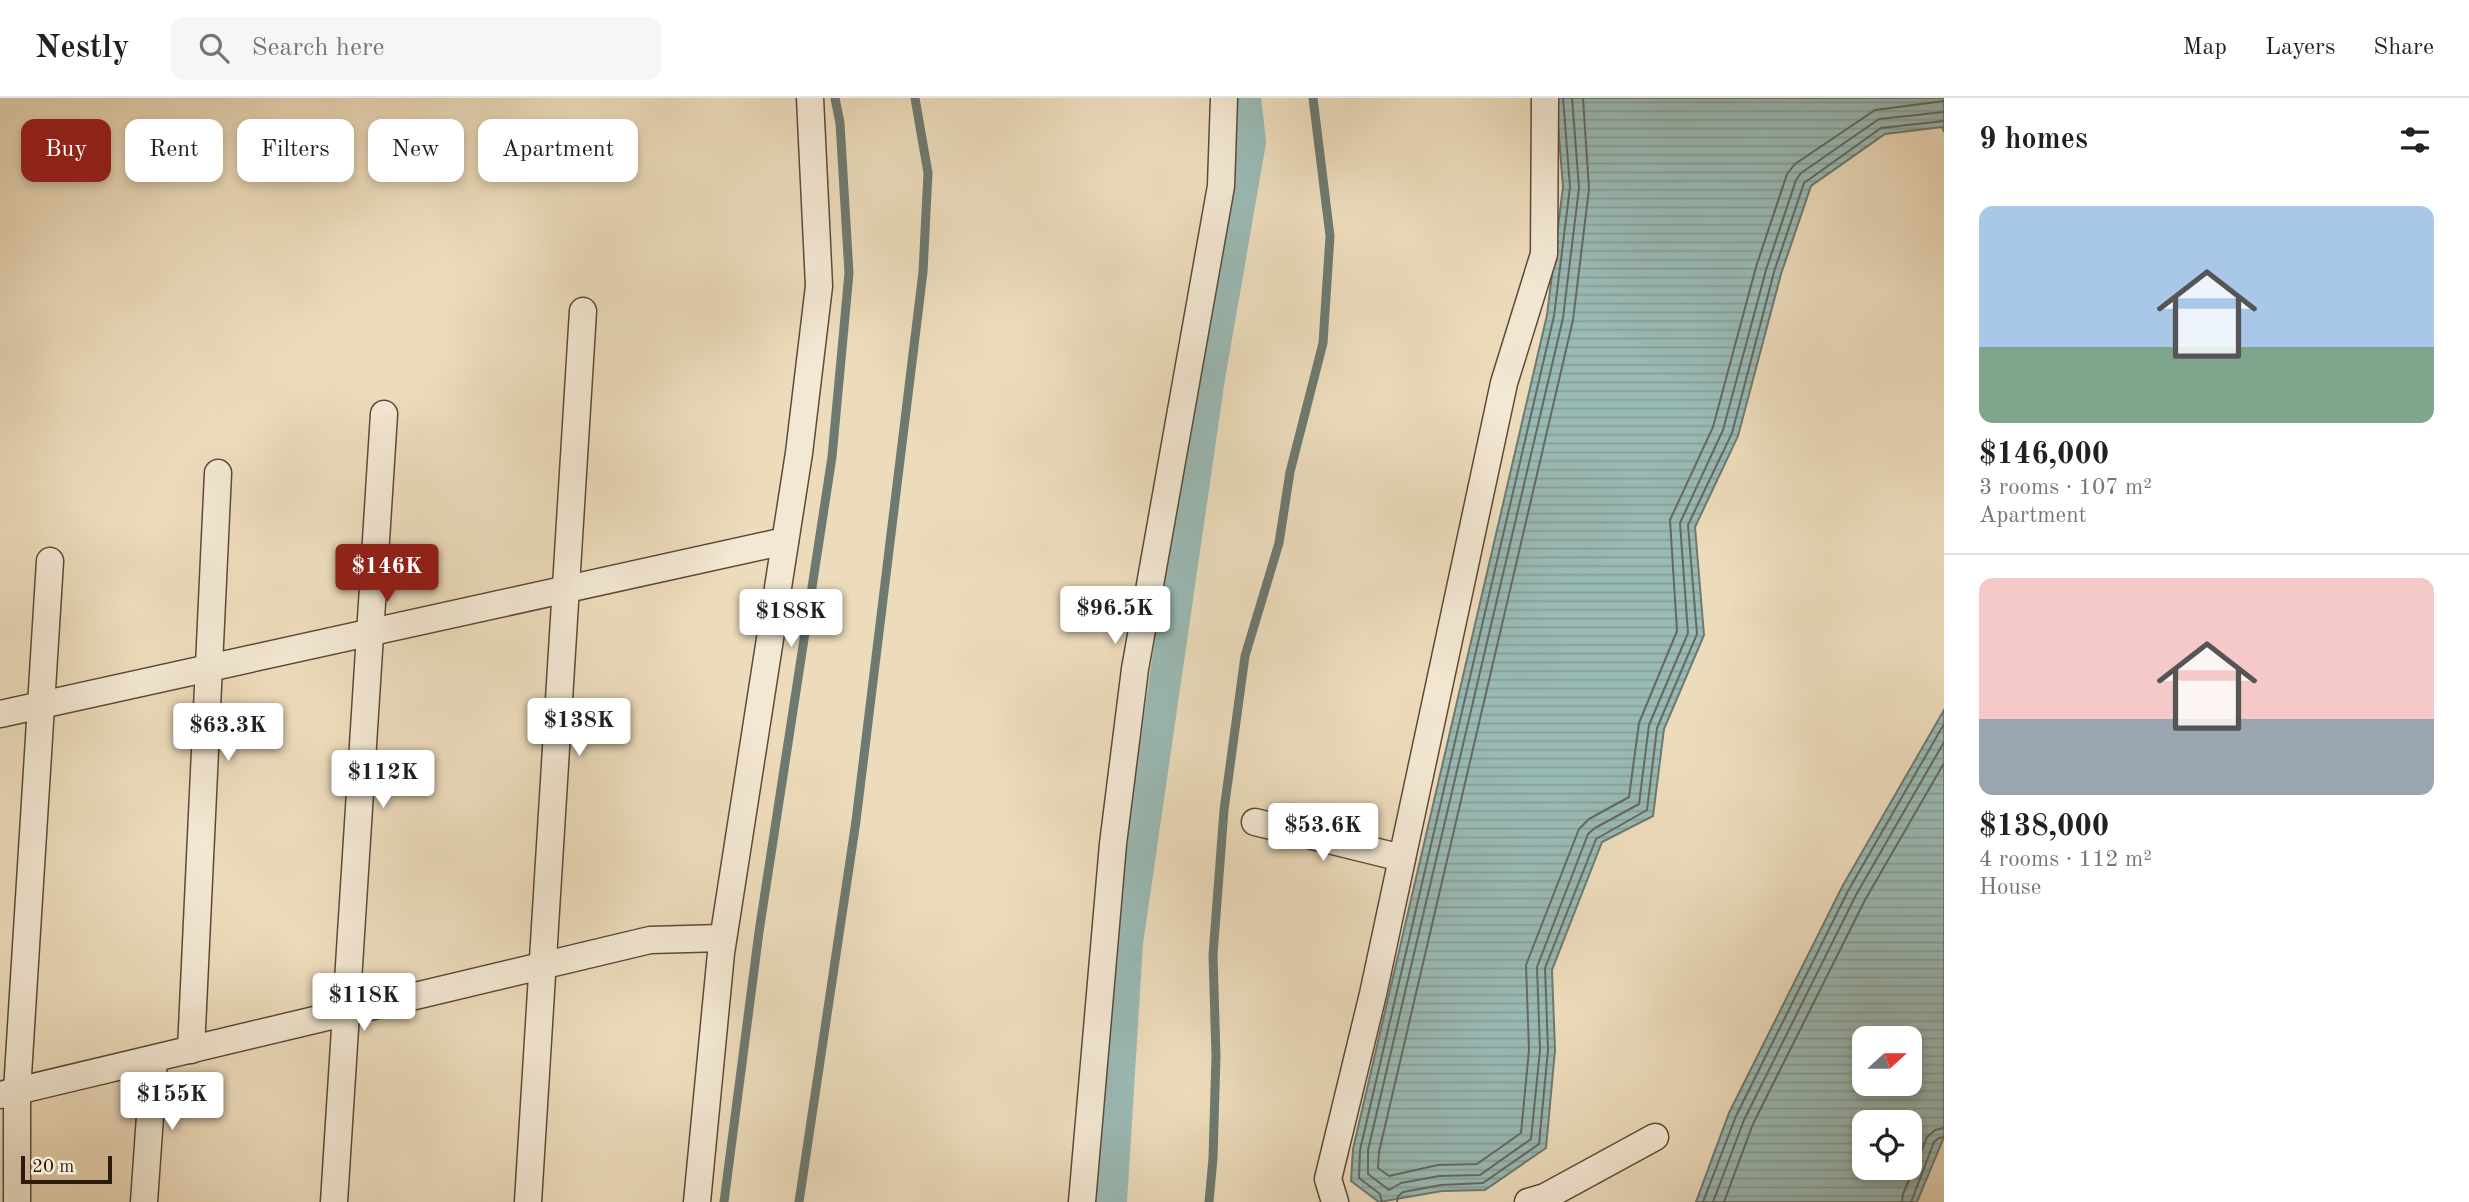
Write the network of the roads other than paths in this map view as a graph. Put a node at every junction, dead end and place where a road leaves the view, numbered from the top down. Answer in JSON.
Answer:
{"nodes":[{"id":1,"x":810,"y":98,"type":"edge"},
{"id":2,"x":1224,"y":98,"type":"edge"},
{"id":3,"x":1545,"y":98,"type":"edge"},
{"id":4,"x":583,"y":311,"type":"dead end"},
{"id":5,"x":384,"y":414,"type":"dead end"},
{"id":6,"x":218,"y":473,"type":"dead end"},
{"id":7,"x":785,"y":541,"type":"junction"},
{"id":8,"x":50,"y":561,"type":"dead end"},
{"id":9,"x":566,"y":589,"type":"junction"},
{"id":10,"x":370,"y":632,"type":"junction"},
{"id":11,"x":209,"y":668,"type":"junction"},
{"id":12,"x":41,"y":705,"type":"junction"},
{"id":13,"x":0,"y":714,"type":"edge"},
{"id":14,"x":1255,"y":822,"type":"dead end"},
{"id":15,"x":1402,"y":858,"type":"junction"},
{"id":16,"x":723,"y":938,"type":"junction"},
{"id":17,"x":543,"y":966,"type":"junction"},
{"id":18,"x":346,"y":1013,"type":"junction"},
{"id":19,"x":191,"y":1050,"type":"junction"},
{"id":20,"x":154,"y":1059,"type":"junction"},
{"id":21,"x":9,"y":1093,"type":"edge"},
{"id":22,"x":1656,"y":1137,"type":"dead end"},
{"id":23,"x":18,"y":1202,"type":"edge"},
{"id":24,"x":144,"y":1202,"type":"edge"},
{"id":25,"x":334,"y":1202,"type":"edge"},
{"id":26,"x":528,"y":1202,"type":"edge"},
{"id":27,"x":697,"y":1202,"type":"edge"},
{"id":28,"x":1082,"y":1202,"type":"edge"},
{"id":29,"x":1335,"y":1202,"type":"edge"},
{"id":30,"x":1528,"y":1202,"type":"edge"}],
"edges":[{"from":1,"to":7,"type":"street"},
{"from":2,"to":28,"type":"street"},
{"from":3,"to":15,"type":"street"},
{"from":4,"to":9,"type":"street"},
{"from":5,"to":10,"type":"street"},
{"from":6,"to":11,"type":"street"},
{"from":7,"to":9,"type":"street"},
{"from":7,"to":16,"type":"street"},
{"from":8,"to":12,"type":"street"},
{"from":9,"to":10,"type":"street"},
{"from":9,"to":17,"type":"street"},
{"from":10,"to":11,"type":"street"},
{"from":10,"to":18,"type":"street"},
{"from":11,"to":12,"type":"street"},
{"from":11,"to":19,"type":"street"},
{"from":12,"to":13,"type":"street"},
{"from":12,"to":21,"type":"street"},
{"from":14,"to":15,"type":"street"},
{"from":15,"to":29,"type":"street"},
{"from":16,"to":17,"type":"street"},
{"from":16,"to":27,"type":"street"},
{"from":17,"to":18,"type":"street"},
{"from":17,"to":26,"type":"street"},
{"from":18,"to":19,"type":"street"},
{"from":18,"to":25,"type":"street"},
{"from":19,"to":20,"type":"street"},
{"from":20,"to":21,"type":"street"},
{"from":20,"to":24,"type":"street"},
{"from":21,"to":23,"type":"street"},
{"from":22,"to":30,"type":"street"}]}
